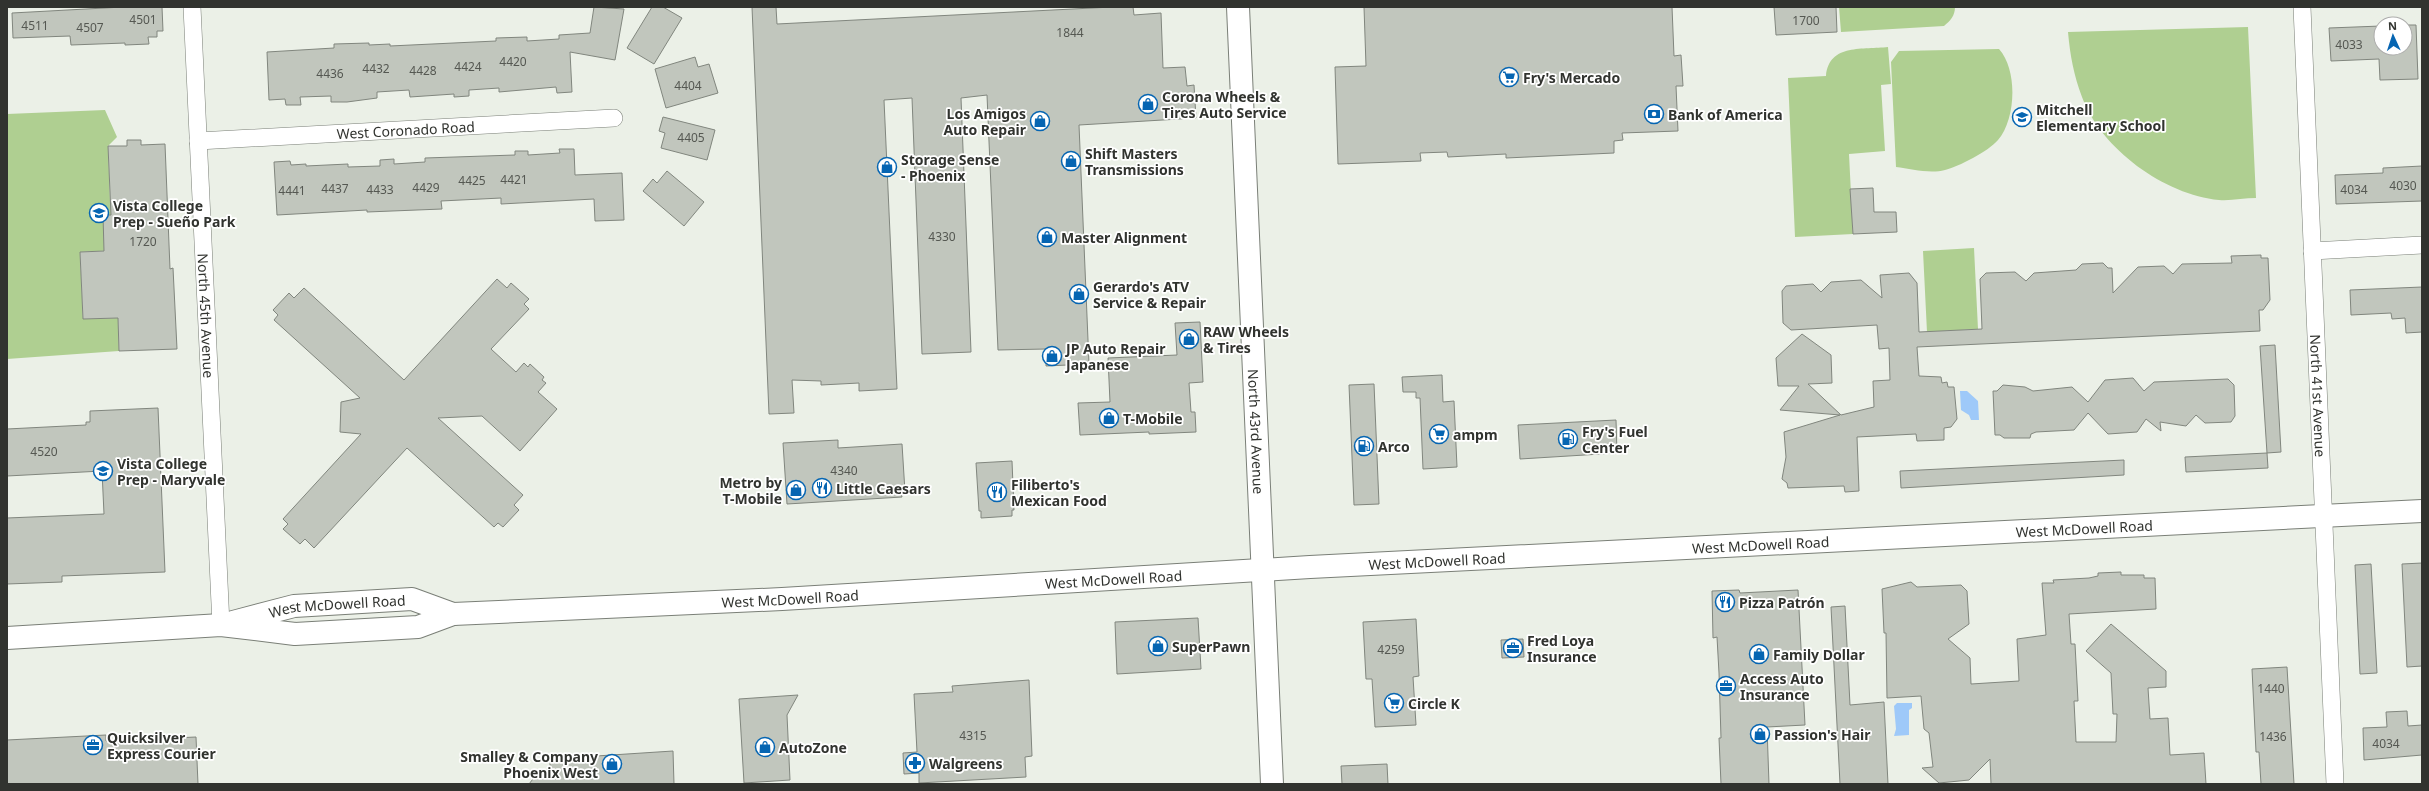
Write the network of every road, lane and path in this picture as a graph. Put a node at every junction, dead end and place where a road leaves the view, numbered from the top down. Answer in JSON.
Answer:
{"nodes":[{"id":1,"x":192,"y":7,"type":"edge"},
{"id":2,"x":1238,"y":7,"type":"edge"},
{"id":3,"x":2302,"y":7,"type":"edge"},
{"id":4,"x":614,"y":118,"type":"dead end"},
{"id":5,"x":198,"y":141,"type":"junction"},
{"id":6,"x":2422,"y":245,"type":"edge"},
{"id":7,"x":2312,"y":251,"type":"junction"},
{"id":8,"x":2422,"y":511,"type":"edge"},
{"id":9,"x":2323,"y":516,"type":"junction"},
{"id":10,"x":1264,"y":570,"type":"junction"},
{"id":11,"x":453,"y":614,"type":"junction"},
{"id":12,"x":221,"y":625,"type":"junction"},
{"id":13,"x":7,"y":638,"type":"edge"},
{"id":14,"x":1272,"y":784,"type":"edge"},
{"id":15,"x":2335,"y":784,"type":"edge"}],
"edges":[{"from":1,"to":5,"type":"street","name":"North 45th Avenue"},
{"from":2,"to":10,"type":"main road","name":"North 43rd Avenue"},
{"from":3,"to":7,"type":"street","name":"North 41st Avenue"},
{"from":4,"to":5,"type":"street","name":"West Coronado Road"},
{"from":5,"to":12,"type":"street","name":"North 45th Avenue"},
{"from":6,"to":7,"type":"street"},
{"from":7,"to":9,"type":"street","name":"North 41st Avenue"},
{"from":8,"to":9,"type":"main road","name":"West McDowell Road"},
{"from":9,"to":10,"type":"main road","name":"West McDowell Road"},
{"from":9,"to":15,"type":"street","name":"North 41st Avenue"},
{"from":10,"to":11,"type":"main road","name":"West McDowell Road"},
{"from":10,"to":14,"type":"main road","name":"North 43rd Avenue"},
{"from":11,"to":12,"type":"main road","name":"West McDowell Road"},
{"from":11,"to":12,"type":"main road","name":"West McDowell Road"},
{"from":12,"to":13,"type":"main road","name":"West McDowell Road"}]}
